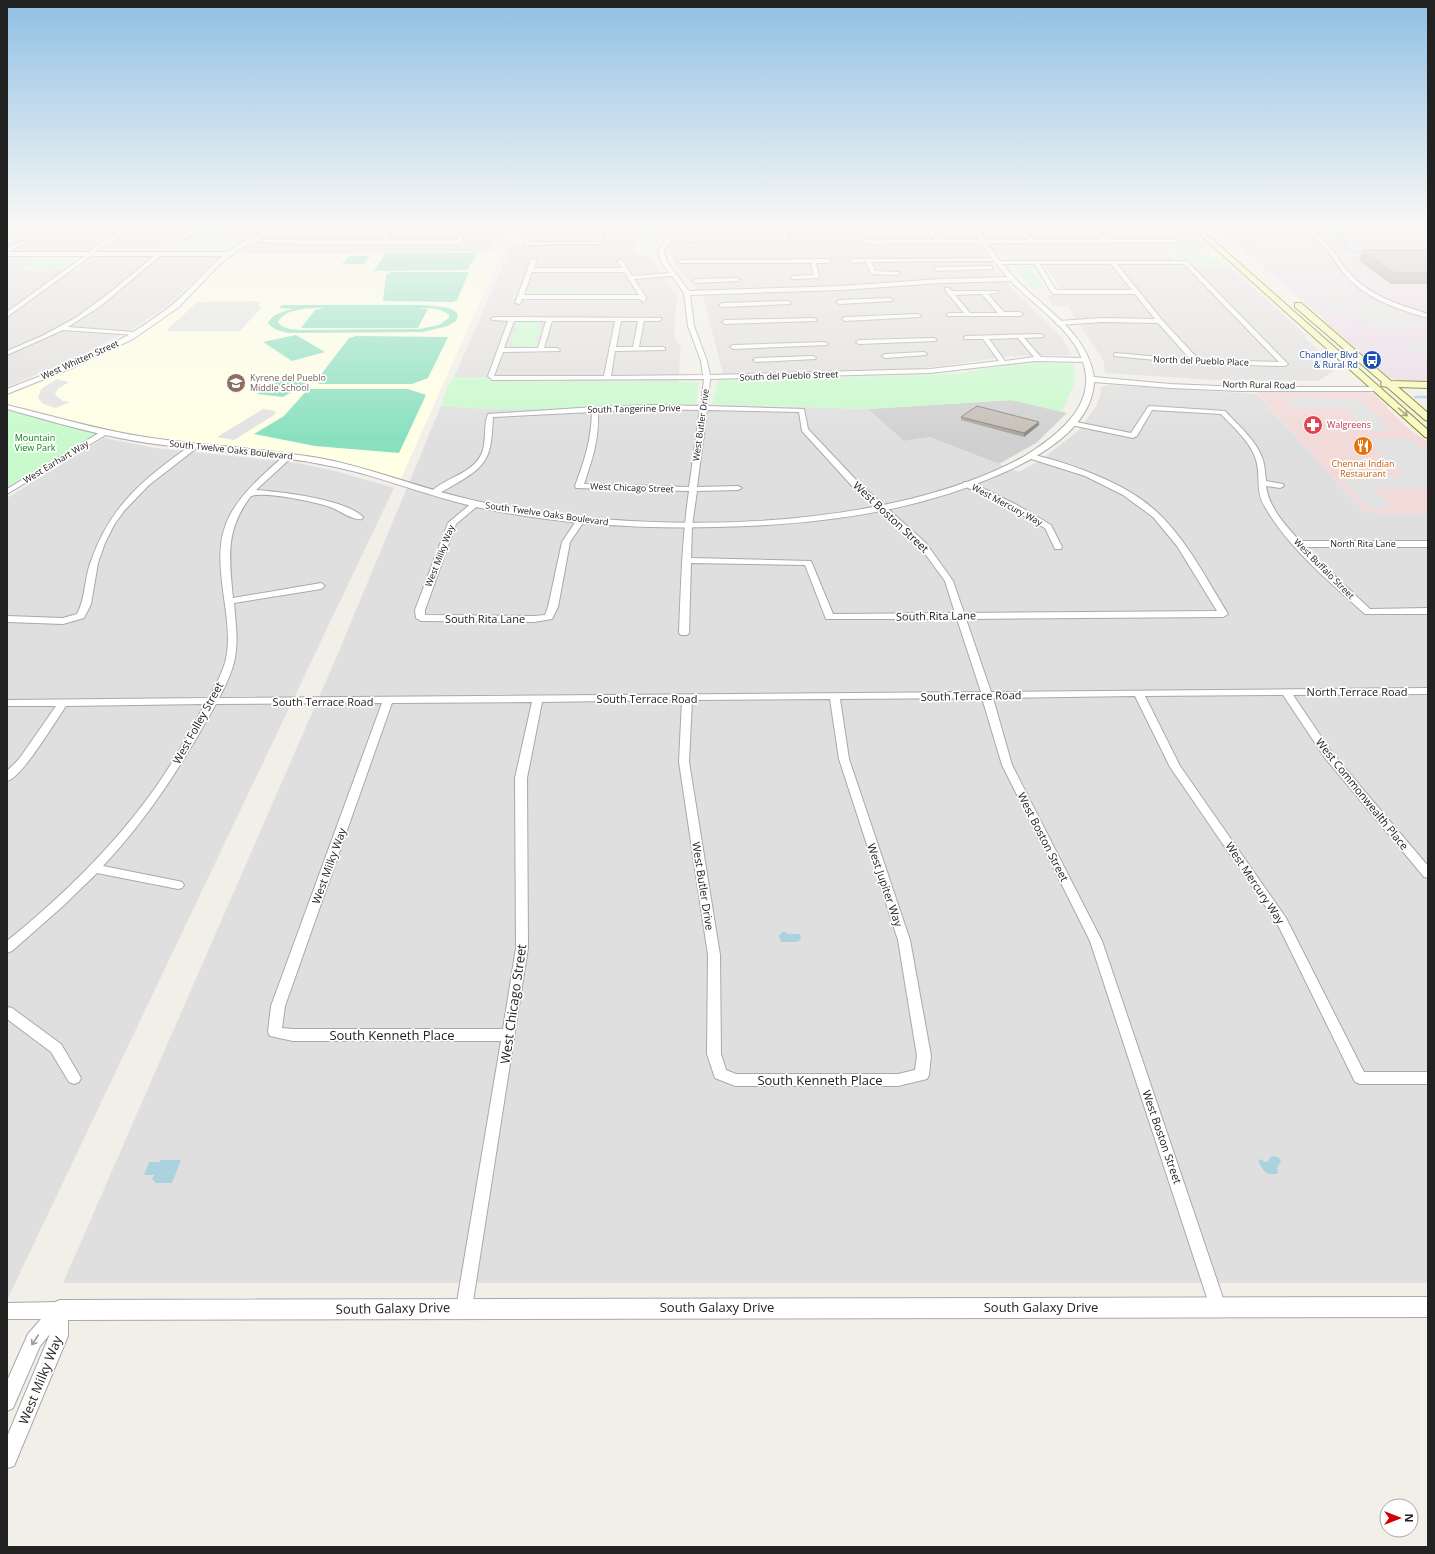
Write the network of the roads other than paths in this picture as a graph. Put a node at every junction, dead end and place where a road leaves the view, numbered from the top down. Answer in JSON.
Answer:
{"nodes":[{"id":1,"x":32,"y":297,"type":"edge"},
{"id":2,"x":108,"y":297,"type":"edge"},
{"id":3,"x":184,"y":297,"type":"edge"},
{"id":4,"x":520,"y":297,"type":"edge"},
{"id":5,"x":642,"y":297,"type":"edge"},
{"id":6,"x":687,"y":297,"type":"edge"},
{"id":7,"x":786,"y":297,"type":"edge"},
{"id":8,"x":887,"y":297,"type":"edge"},
{"id":9,"x":954,"y":297,"type":"edge"},
{"id":10,"x":987,"y":297,"type":"edge"},
{"id":11,"x":1030,"y":297,"type":"edge"},
{"id":12,"x":1140,"y":297,"type":"edge"},
{"id":13,"x":1219,"y":297,"type":"edge"},
{"id":14,"x":1273,"y":297,"type":"edge"},
{"id":15,"x":1380,"y":297,"type":"edge"},
{"id":16,"x":1290,"y":298,"type":"dead end"},
{"id":17,"x":839,"y":302,"type":"dead end"},
{"id":18,"x":722,"y":305,"type":"dead end"},
{"id":19,"x":895,"y":308,"type":"junction"},
{"id":20,"x":858,"y":310,"type":"junction"},
{"id":21,"x":792,"y":312,"type":"junction"},
{"id":22,"x":741,"y":313,"type":"junction"},
{"id":23,"x":1001,"y":313,"type":"junction"},
{"id":24,"x":968,"y":314,"type":"junction"},
{"id":25,"x":1020,"y":314,"type":"dead end"},
{"id":26,"x":7,"y":315,"type":"edge"},
{"id":27,"x":949,"y":315,"type":"dead end"},
{"id":28,"x":918,"y":316,"type":"dead end"},
{"id":29,"x":1428,"y":316,"type":"edge"},
{"id":30,"x":845,"y":318,"type":"dead end"},
{"id":31,"x":494,"y":319,"type":"dead end"},
{"id":32,"x":512,"y":319,"type":"junction"},
{"id":33,"x":550,"y":319,"type":"junction"},
{"id":34,"x":618,"y":319,"type":"junction"},
{"id":35,"x":641,"y":319,"type":"junction"},
{"id":36,"x":658,"y":319,"type":"dead end"},
{"id":37,"x":814,"y":320,"type":"dead end"},
{"id":38,"x":1160,"y":321,"type":"junction"},
{"id":39,"x":725,"y":322,"type":"dead end"},
{"id":40,"x":1058,"y":323,"type":"junction"},
{"id":41,"x":61,"y":328,"type":"junction"},
{"id":42,"x":134,"y":334,"type":"junction"},
{"id":43,"x":1041,"y":336,"type":"dead end"},
{"id":44,"x":1020,"y":337,"type":"junction"},
{"id":45,"x":966,"y":338,"type":"dead end"},
{"id":46,"x":984,"y":338,"type":"junction"},
{"id":47,"x":915,"y":340,"type":"junction"},
{"id":48,"x":934,"y":340,"type":"dead end"},
{"id":49,"x":859,"y":342,"type":"dead end"},
{"id":50,"x":877,"y":342,"type":"junction"},
{"id":51,"x":7,"y":344,"type":"edge"},
{"id":52,"x":807,"y":344,"type":"junction"},
{"id":53,"x":826,"y":344,"type":"dead end"},
{"id":54,"x":752,"y":346,"type":"junction"},
{"id":55,"x":22,"y":347,"type":"junction"},
{"id":56,"x":733,"y":347,"type":"dead end"},
{"id":57,"x":612,"y":349,"type":"junction"},
{"id":58,"x":636,"y":349,"type":"junction"},
{"id":59,"x":663,"y":349,"type":"dead end"},
{"id":60,"x":501,"y":350,"type":"junction"},
{"id":61,"x":540,"y":350,"type":"junction"},
{"id":62,"x":557,"y":350,"type":"dead end"},
{"id":63,"x":7,"y":353,"type":"edge"},
{"id":64,"x":1116,"y":355,"type":"dead end"},
{"id":65,"x":1039,"y":359,"type":"junction"},
{"id":66,"x":1086,"y":360,"type":"junction"},
{"id":67,"x":1003,"y":362,"type":"junction"},
{"id":68,"x":1197,"y":362,"type":"junction"},
{"id":69,"x":889,"y":364,"type":"junction"},
{"id":70,"x":759,"y":369,"type":"junction"},
{"id":71,"x":1090,"y":377,"type":"junction"},
{"id":72,"x":607,"y":378,"type":"junction"},
{"id":73,"x":707,"y":378,"type":"junction"},
{"id":74,"x":1428,"y":385,"type":"edge"},
{"id":75,"x":1376,"y":387,"type":"junction"},
{"id":76,"x":1393,"y":387,"type":"junction"},
{"id":77,"x":1428,"y":390,"type":"edge"},
{"id":78,"x":7,"y":392,"type":"edge"},
{"id":79,"x":7,"y":407,"type":"edge"},
{"id":80,"x":704,"y":407,"type":"junction"},
{"id":81,"x":595,"y":409,"type":"junction"},
{"id":82,"x":802,"y":410,"type":"joint"},
{"id":83,"x":1428,"y":418,"type":"edge"},
{"id":84,"x":1071,"y":423,"type":"junction"},
{"id":85,"x":105,"y":433,"type":"junction"},
{"id":86,"x":1428,"y":435,"type":"edge"},
{"id":87,"x":194,"y":447,"type":"junction"},
{"id":88,"x":1031,"y":456,"type":"junction"},
{"id":89,"x":288,"y":457,"type":"junction"},
{"id":90,"x":1261,"y":483,"type":"junction"},
{"id":91,"x":967,"y":484,"type":"junction"},
{"id":92,"x":1280,"y":486,"type":"dead end"},
{"id":93,"x":738,"y":488,"type":"dead end"},
{"id":94,"x":692,"y":489,"type":"junction"},
{"id":95,"x":7,"y":492,"type":"edge"},
{"id":96,"x":250,"y":492,"type":"junction"},
{"id":97,"x":435,"y":492,"type":"junction"},
{"id":98,"x":476,"y":504,"type":"junction"},
{"id":99,"x":881,"y":508,"type":"junction"},
{"id":100,"x":359,"y":517,"type":"dead end"},
{"id":101,"x":581,"y":520,"type":"junction"},
{"id":102,"x":688,"y":526,"type":"junction"},
{"id":103,"x":1298,"y":544,"type":"junction"},
{"id":104,"x":1428,"y":544,"type":"edge"},
{"id":105,"x":1058,"y":547,"type":"dead end"},
{"id":106,"x":686,"y":560,"type":"junction"},
{"id":107,"x":321,"y":586,"type":"dead end"},
{"id":108,"x":230,"y":601,"type":"junction"},
{"id":109,"x":1428,"y":612,"type":"edge"},
{"id":110,"x":961,"y":616,"type":"junction"},
{"id":111,"x":421,"y":618,"type":"joint"},
{"id":112,"x":7,"y":619,"type":"edge"},
{"id":113,"x":684,"y":633,"type":"dead end"},
{"id":114,"x":1428,"y":691,"type":"edge"},
{"id":115,"x":1286,"y":692,"type":"junction"},
{"id":116,"x":1139,"y":694,"type":"junction"},
{"id":117,"x":987,"y":696,"type":"junction"},
{"id":118,"x":835,"y":697,"type":"junction"},
{"id":119,"x":687,"y":698,"type":"junction"},
{"id":120,"x":537,"y":700,"type":"junction"},
{"id":121,"x":388,"y":701,"type":"junction"},
{"id":122,"x":211,"y":702,"type":"junction"},
{"id":123,"x":7,"y":703,"type":"edge"},
{"id":124,"x":63,"y":703,"type":"junction"},
{"id":125,"x":7,"y":778,"type":"edge"},
{"id":126,"x":94,"y":868,"type":"junction"},
{"id":127,"x":1428,"y":874,"type":"edge"},
{"id":128,"x":178,"y":885,"type":"dead end"},
{"id":129,"x":7,"y":948,"type":"edge"},
{"id":130,"x":7,"y":1012,"type":"edge"},
{"id":131,"x":275,"y":1032,"type":"joint"},
{"id":132,"x":509,"y":1035,"type":"junction"},
{"id":133,"x":720,"y":1074,"type":"joint"},
{"id":134,"x":922,"y":1075,"type":"joint"},
{"id":135,"x":74,"y":1078,"type":"dead end"},
{"id":136,"x":1428,"y":1078,"type":"edge"},
{"id":137,"x":1218,"y":1307,"type":"junction"},
{"id":138,"x":1428,"y":1307,"type":"edge"},
{"id":139,"x":464,"y":1308,"type":"junction"},
{"id":140,"x":7,"y":1310,"type":"edge"},
{"id":141,"x":60,"y":1310,"type":"junction"},
{"id":142,"x":7,"y":1402,"type":"edge"},
{"id":143,"x":7,"y":1459,"type":"edge"}],
"edges":[{"from":1,"to":26,"type":"street"},
{"from":2,"to":41,"type":"street"},
{"from":3,"to":42,"type":"street","name":"West Whitten Street"},
{"from":4,"to":5,"type":"street"},
{"from":6,"to":73,"type":"street","name":"West Butler Drive"},
{"from":7,"to":21,"type":"street"},
{"from":8,"to":19,"type":"street"},
{"from":9,"to":24,"type":"street"},
{"from":10,"to":23,"type":"street"},
{"from":11,"to":40,"type":"street"},
{"from":12,"to":38,"type":"street"},
{"from":13,"to":68,"type":"street","name":"North del Pueblo Place"},
{"from":14,"to":75,"type":"main road"},
{"from":15,"to":29,"type":"street"},
{"from":16,"to":76,"type":"main road"},
{"from":17,"to":20,"type":"street"},
{"from":18,"to":22,"type":"street"},
{"from":19,"to":20,"type":"street"},
{"from":19,"to":20,"type":"street"},
{"from":19,"to":28,"type":"street"},
{"from":20,"to":30,"type":"street"},
{"from":21,"to":22,"type":"street"},
{"from":21,"to":22,"type":"street"},
{"from":21,"to":37,"type":"street"},
{"from":22,"to":39,"type":"street"},
{"from":23,"to":24,"type":"street"},
{"from":23,"to":25,"type":"street"},
{"from":24,"to":27,"type":"street"},
{"from":31,"to":32,"type":"street"},
{"from":32,"to":33,"type":"street"},
{"from":32,"to":60,"type":"street"},
{"from":33,"to":34,"type":"street"},
{"from":33,"to":61,"type":"street"},
{"from":34,"to":35,"type":"street"},
{"from":34,"to":57,"type":"street"},
{"from":35,"to":36,"type":"street"},
{"from":35,"to":58,"type":"street"},
{"from":38,"to":40,"type":"street"},
{"from":38,"to":68,"type":"street"},
{"from":40,"to":66,"type":"street"},
{"from":41,"to":42,"type":"street"},
{"from":41,"to":55,"type":"street"},
{"from":42,"to":78,"type":"street","name":"West Whitten Street"},
{"from":43,"to":44,"type":"street"},
{"from":44,"to":46,"type":"street"},
{"from":44,"to":65,"type":"street"},
{"from":45,"to":46,"type":"street"},
{"from":46,"to":67,"type":"street"},
{"from":47,"to":48,"type":"street"},
{"from":47,"to":50,"type":"street"},
{"from":47,"to":69,"type":"street"},
{"from":49,"to":50,"type":"street"},
{"from":50,"to":69,"type":"street"},
{"from":51,"to":55,"type":"street"},
{"from":52,"to":53,"type":"street"},
{"from":52,"to":54,"type":"street"},
{"from":52,"to":70,"type":"street"},
{"from":54,"to":56,"type":"street"},
{"from":54,"to":70,"type":"street"},
{"from":55,"to":63,"type":"street"},
{"from":57,"to":58,"type":"street"},
{"from":57,"to":72,"type":"street"},
{"from":58,"to":59,"type":"street"},
{"from":60,"to":61,"type":"street"},
{"from":60,"to":72,"type":"street","name":"South del Pueblo Street"},
{"from":61,"to":62,"type":"street"},
{"from":64,"to":68,"type":"street","name":"North del Pueblo Place"},
{"from":65,"to":66,"type":"street","name":"South del Pueblo Street"},
{"from":65,"to":67,"type":"street","name":"South del Pueblo Street"},
{"from":66,"to":71,"type":"street"},
{"from":67,"to":69,"type":"street","name":"South del Pueblo Street"},
{"from":69,"to":70,"type":"street","name":"South del Pueblo Street"},
{"from":70,"to":73,"type":"street","name":"South del Pueblo Street"},
{"from":71,"to":75,"type":"street","name":"North Rural Road"},
{"from":71,"to":84,"type":"street","name":"South Twelve Oaks Boulevard"},
{"from":72,"to":73,"type":"street","name":"South del Pueblo Street"},
{"from":73,"to":80,"type":"street","name":"West Butler Drive"},
{"from":74,"to":76,"type":"main road","name":"North Rural Road"},
{"from":75,"to":76,"type":"main road","name":"North Rural Road"},
{"from":75,"to":86,"type":"main road","one_way":true},
{"from":76,"to":77,"type":"main road","name":"North Rural Road"},
{"from":76,"to":83,"type":"main road"},
{"from":79,"to":85,"type":"street","name":"South Twelve Oaks Boulevard"},
{"from":80,"to":81,"type":"street","name":"South Tangerine Drive"},
{"from":80,"to":82,"type":"street","name":"South Tangerine Drive"},
{"from":80,"to":94,"type":"street","name":"West Butler Drive"},
{"from":81,"to":94,"type":"street","name":"West Chicago Street"},
{"from":81,"to":97,"type":"street","name":"South Tangerine Drive"},
{"from":82,"to":99,"type":"street","name":"West Boston Street"},
{"from":84,"to":88,"type":"street","name":"South Twelve Oaks Boulevard"},
{"from":84,"to":90,"type":"street","name":"West Buffalo Street"},
{"from":85,"to":87,"type":"street","name":"South Twelve Oaks Boulevard"},
{"from":85,"to":95,"type":"street","name":"West Earhart Way"},
{"from":87,"to":89,"type":"street","name":"South Twelve Oaks Boulevard"},
{"from":87,"to":112,"type":"street"},
{"from":88,"to":91,"type":"street","name":"South Twelve Oaks Boulevard"},
{"from":88,"to":110,"type":"street","name":"South Rita Lane"},
{"from":89,"to":96,"type":"street","name":"West Folley Street"},
{"from":89,"to":97,"type":"street","name":"South Twelve Oaks Boulevard"},
{"from":90,"to":92,"type":"street"},
{"from":90,"to":103,"type":"street","name":"West Buffalo Street"},
{"from":91,"to":99,"type":"street","name":"South Twelve Oaks Boulevard"},
{"from":91,"to":105,"type":"street","name":"West Mercury Way"},
{"from":93,"to":94,"type":"street"},
{"from":94,"to":102,"type":"street","name":"West Butler Drive"},
{"from":96,"to":100,"type":"street"},
{"from":96,"to":108,"type":"street","name":"West Folley Street"},
{"from":97,"to":98,"type":"street","name":"South Twelve Oaks Boulevard"},
{"from":98,"to":101,"type":"street","name":"South Twelve Oaks Boulevard"},
{"from":98,"to":111,"type":"street","name":"West Milky Way"},
{"from":99,"to":102,"type":"street","name":"South Twelve Oaks Boulevard"},
{"from":99,"to":110,"type":"street","name":"West Boston Street"},
{"from":101,"to":102,"type":"street","name":"South Twelve Oaks Boulevard"},
{"from":101,"to":111,"type":"street","name":"South Rita Lane"},
{"from":102,"to":106,"type":"street","name":"West Butler Drive"},
{"from":103,"to":104,"type":"street","name":"North Rita Lane"},
{"from":103,"to":109,"type":"street","name":"West Buffalo Street"},
{"from":106,"to":110,"type":"street","name":"South Rita Lane"},
{"from":106,"to":113,"type":"street","name":"West Butler Drive"},
{"from":107,"to":108,"type":"street"},
{"from":108,"to":122,"type":"street","name":"West Folley Street"},
{"from":110,"to":117,"type":"street","name":"West Boston Street"},
{"from":114,"to":115,"type":"street","name":"North Terrace Road"},
{"from":115,"to":116,"type":"street","name":"South Terrace Road"},
{"from":115,"to":127,"type":"street","name":"West Commonwealth Place"},
{"from":116,"to":117,"type":"street","name":"South Terrace Road"},
{"from":116,"to":136,"type":"street","name":"West Mercury Way"},
{"from":117,"to":118,"type":"street","name":"South Terrace Road"},
{"from":117,"to":137,"type":"street","name":"West Boston Street"},
{"from":118,"to":119,"type":"street","name":"South Terrace Road"},
{"from":118,"to":134,"type":"street","name":"West Jupiter Way"},
{"from":119,"to":120,"type":"street","name":"South Terrace Road"},
{"from":119,"to":133,"type":"street","name":"West Butler Drive"},
{"from":120,"to":121,"type":"street","name":"South Terrace Road"},
{"from":120,"to":132,"type":"street","name":"West Chicago Street"},
{"from":121,"to":122,"type":"street","name":"South Terrace Road"},
{"from":121,"to":131,"type":"street","name":"West Milky Way"},
{"from":122,"to":124,"type":"street","name":"South Terrace Road"},
{"from":122,"to":126,"type":"street","name":"West Folley Street"},
{"from":123,"to":124,"type":"street","name":"South Terrace Road"},
{"from":124,"to":125,"type":"street"},
{"from":126,"to":128,"type":"street"},
{"from":126,"to":129,"type":"street","name":"West Folley Street"},
{"from":130,"to":135,"type":"street"},
{"from":131,"to":132,"type":"street","name":"South Kenneth Place"},
{"from":132,"to":139,"type":"street","name":"West Chicago Street"},
{"from":133,"to":134,"type":"street","name":"South Kenneth Place"},
{"from":137,"to":138,"type":"street","name":"South Galaxy Drive"},
{"from":137,"to":139,"type":"street","name":"South Galaxy Drive"},
{"from":139,"to":141,"type":"street","name":"South Galaxy Drive"},
{"from":140,"to":141,"type":"street","name":"South Galaxy Drive"},
{"from":141,"to":142,"type":"street","name":"West Milky Way","one_way":true},
{"from":141,"to":143,"type":"street","name":"West Milky Way"}]}
